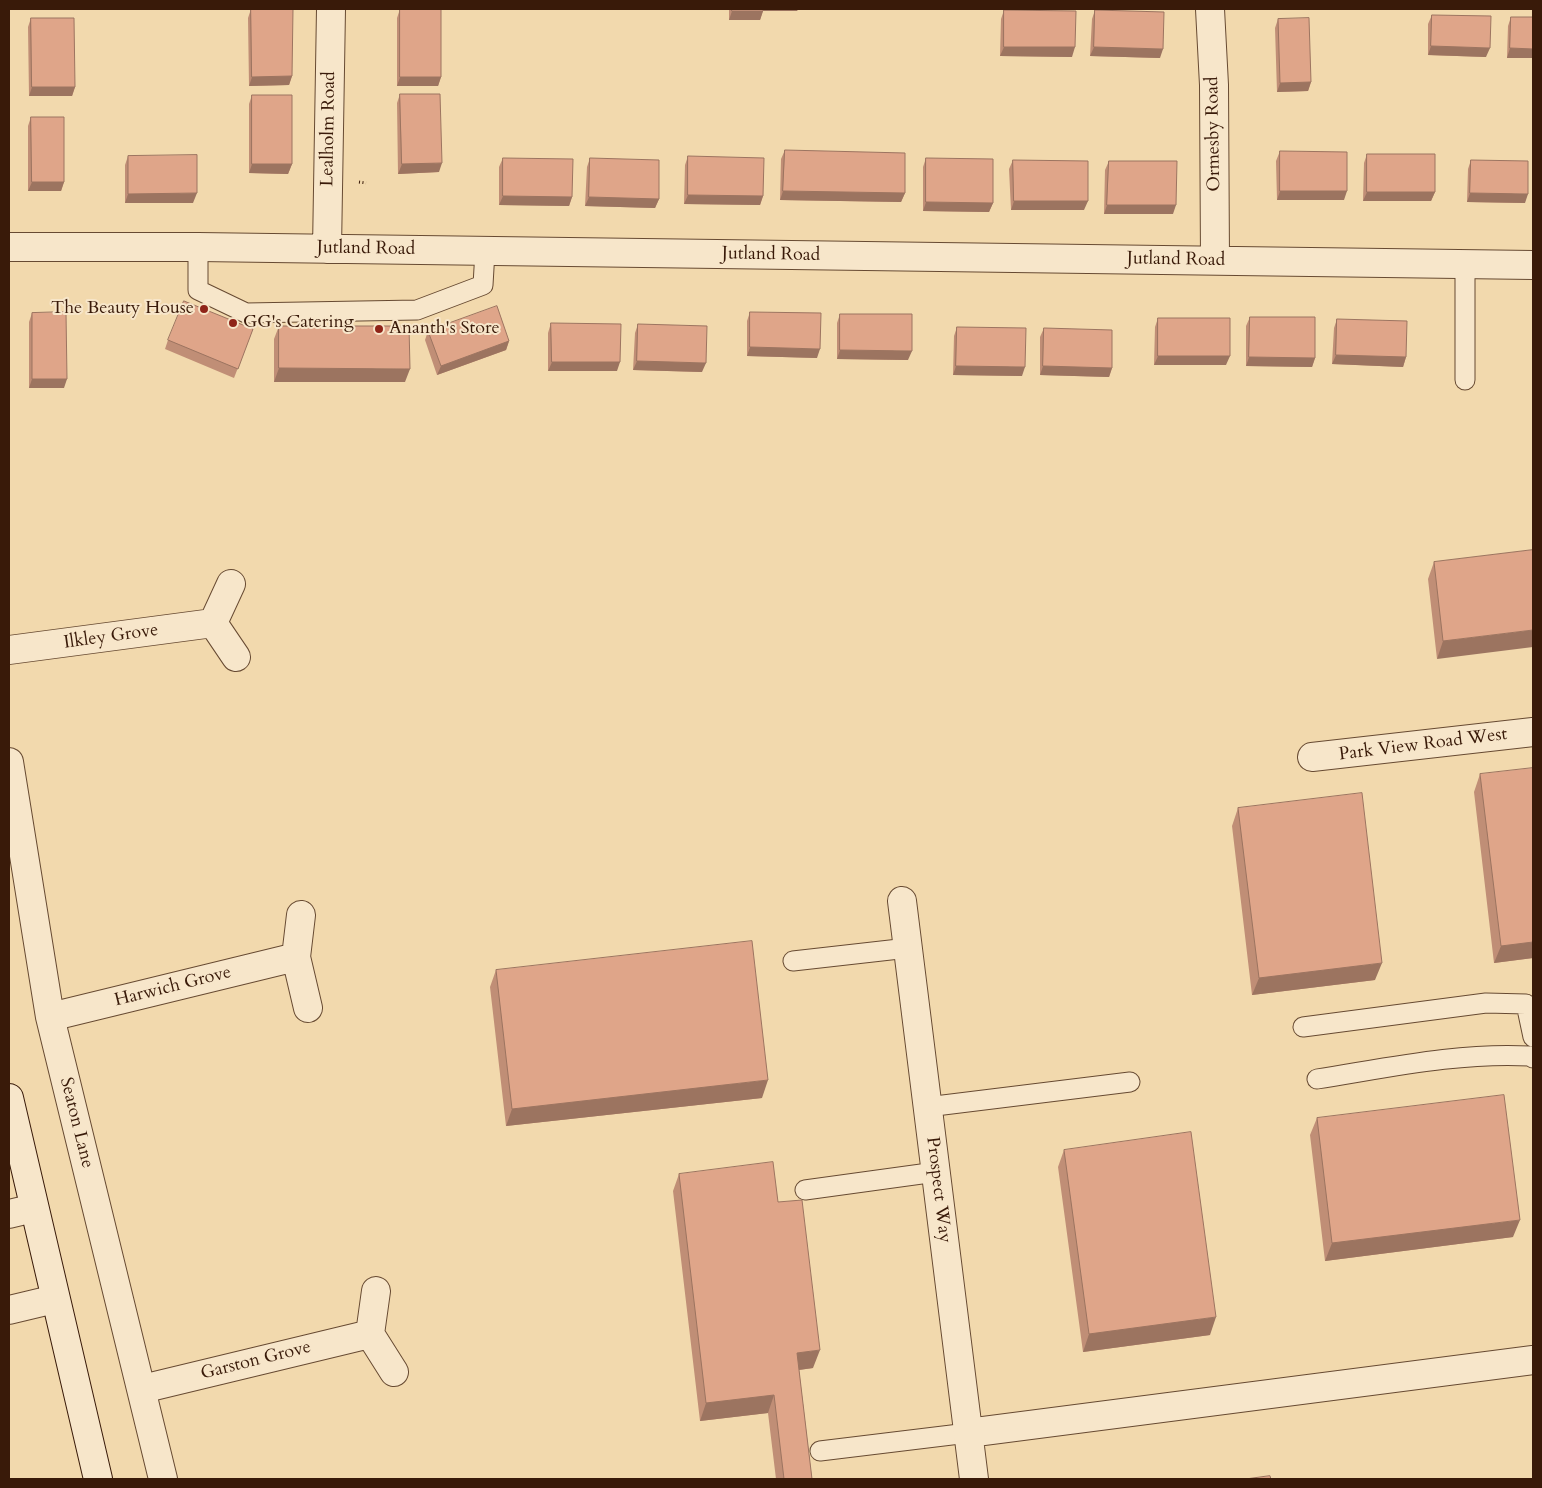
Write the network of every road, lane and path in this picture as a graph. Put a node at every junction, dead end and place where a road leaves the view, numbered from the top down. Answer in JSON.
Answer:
{"nodes":[{"id":1,"x":331,"y":9,"type":"edge"},
{"id":2,"x":1210,"y":9,"type":"edge"},
{"id":3,"x":9,"y":247,"type":"edge"},
{"id":4,"x":198,"y":247,"type":"junction"},
{"id":5,"x":327,"y":249,"type":"junction"},
{"id":6,"x":485,"y":252,"type":"junction"},
{"id":7,"x":1216,"y":260,"type":"junction"},
{"id":8,"x":1465,"y":264,"type":"junction"},
{"id":9,"x":1533,"y":265,"type":"edge"},
{"id":10,"x":1465,"y":380,"type":"dead end"},
{"id":11,"x":230,"y":584,"type":"dead end"},
{"id":12,"x":213,"y":623,"type":"junction"},
{"id":13,"x":9,"y":650,"type":"edge"},
{"id":14,"x":236,"y":657,"type":"dead end"},
{"id":15,"x":1533,"y":732,"type":"edge"},
{"id":16,"x":1312,"y":757,"type":"dead end"},
{"id":17,"x":9,"y":762,"type":"edge"},
{"id":18,"x":902,"y":901,"type":"dead end"},
{"id":19,"x":301,"y":915,"type":"dead end"},
{"id":20,"x":908,"y":948,"type":"junction"},
{"id":21,"x":296,"y":957,"type":"junction"},
{"id":22,"x":793,"y":961,"type":"dead end"},
{"id":23,"x":308,"y":1008,"type":"dead end"},
{"id":24,"x":50,"y":1017,"type":"junction"},
{"id":25,"x":1303,"y":1027,"type":"dead end"},
{"id":26,"x":1533,"y":1037,"type":"edge"},
{"id":27,"x":1533,"y":1058,"type":"edge"},
{"id":28,"x":1316,"y":1079,"type":"dead end"},
{"id":29,"x":1130,"y":1082,"type":"dead end"},
{"id":30,"x":9,"y":1098,"type":"edge"},
{"id":31,"x":927,"y":1106,"type":"junction"},
{"id":32,"x":936,"y":1172,"type":"junction"},
{"id":33,"x":806,"y":1190,"type":"dead end"},
{"id":34,"x":21,"y":1211,"type":"edge"},
{"id":35,"x":376,"y":1291,"type":"dead end"},
{"id":36,"x":55,"y":1299,"type":"junction"},
{"id":37,"x":9,"y":1310,"type":"edge"},
{"id":38,"x":370,"y":1334,"type":"junction"},
{"id":39,"x":1533,"y":1360,"type":"edge"},
{"id":40,"x":394,"y":1372,"type":"dead end"},
{"id":41,"x":142,"y":1389,"type":"junction"},
{"id":42,"x":968,"y":1433,"type":"junction"},
{"id":43,"x":820,"y":1451,"type":"dead end"},
{"id":44,"x":98,"y":1479,"type":"edge"},
{"id":45,"x":163,"y":1479,"type":"edge"},
{"id":46,"x":974,"y":1479,"type":"edge"}],
"edges":[{"from":1,"to":5,"type":"street","name":"Lealholm Road"},
{"from":2,"to":7,"type":"street","name":"Ormesby Road"},
{"from":3,"to":4,"type":"street","name":"Jutland Road"},
{"from":4,"to":5,"type":"street","name":"Jutland Road"},
{"from":4,"to":6,"type":"lane"},
{"from":5,"to":6,"type":"street","name":"Jutland Road"},
{"from":6,"to":7,"type":"street","name":"Jutland Road"},
{"from":7,"to":8,"type":"street","name":"Jutland Road"},
{"from":8,"to":9,"type":"street","name":"Jutland Road"},
{"from":8,"to":10,"type":"lane"},
{"from":11,"to":12,"type":"street"},
{"from":12,"to":13,"type":"street","name":"Ilkley Grove"},
{"from":12,"to":14,"type":"street"},
{"from":15,"to":16,"type":"street","name":"Park View Road West"},
{"from":17,"to":24,"type":"street","name":"Seaton Lane"},
{"from":18,"to":20,"type":"street","name":"Prospect Way"},
{"from":19,"to":21,"type":"street"},
{"from":20,"to":22,"type":"lane"},
{"from":20,"to":31,"type":"street","name":"Prospect Way"},
{"from":21,"to":23,"type":"street"},
{"from":21,"to":24,"type":"street","name":"Harwich Grove"},
{"from":24,"to":41,"type":"street","name":"Seaton Lane"},
{"from":25,"to":26,"type":"lane"},
{"from":27,"to":28,"type":"lane"},
{"from":29,"to":31,"type":"lane"},
{"from":30,"to":34,"type":"street"},
{"from":31,"to":32,"type":"street","name":"Prospect Way"},
{"from":32,"to":33,"type":"lane"},
{"from":32,"to":42,"type":"street","name":"Prospect Way"},
{"from":34,"to":36,"type":"street"},
{"from":35,"to":38,"type":"street"},
{"from":36,"to":37,"type":"street"},
{"from":36,"to":44,"type":"street"},
{"from":38,"to":40,"type":"street"},
{"from":38,"to":41,"type":"street","name":"Garston Grove"},
{"from":39,"to":42,"type":"street"},
{"from":41,"to":45,"type":"street","name":"Seaton Lane"},
{"from":42,"to":43,"type":"lane"},
{"from":42,"to":46,"type":"street","name":"Prospect Way"}]}
